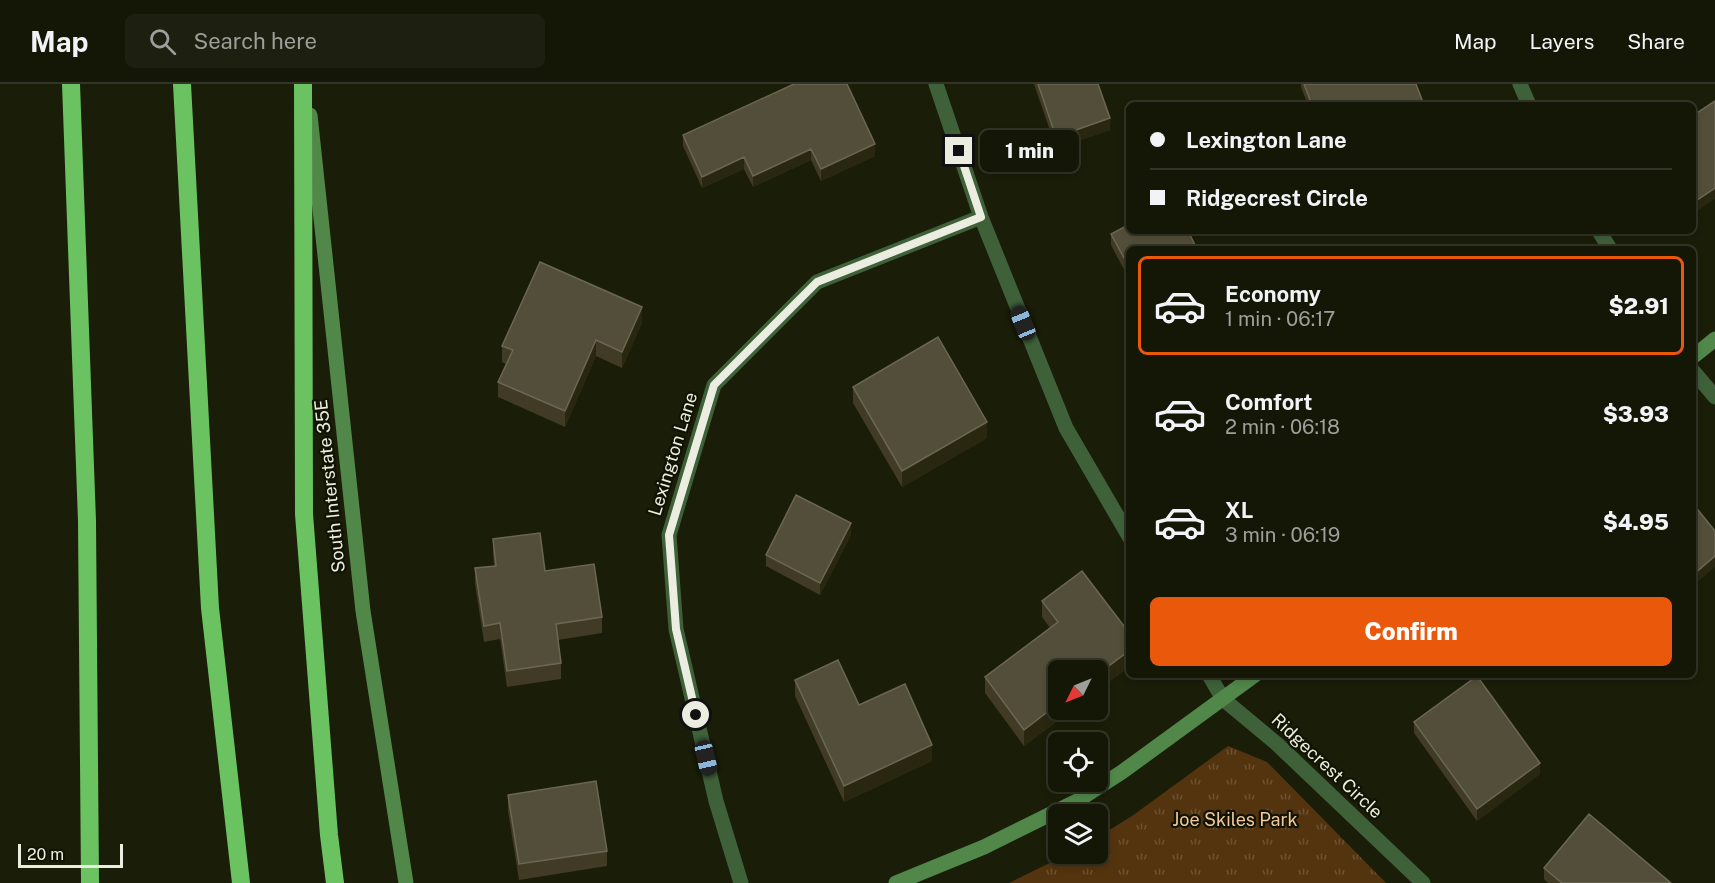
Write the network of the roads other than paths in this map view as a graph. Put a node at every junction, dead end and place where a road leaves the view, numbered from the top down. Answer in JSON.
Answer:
{"nodes":[{"id":1,"x":71,"y":84,"type":"edge"},
{"id":2,"x":182,"y":84,"type":"edge"},
{"id":3,"x":305,"y":84,"type":"edge"},
{"id":4,"x":936,"y":84,"type":"edge"},
{"id":5,"x":1520,"y":84,"type":"edge"},
{"id":6,"x":1528,"y":102,"type":"edge"},
{"id":7,"x":981,"y":217,"type":"junction"},
{"id":8,"x":1715,"y":339,"type":"edge"},
{"id":9,"x":1696,"y":354,"type":"edge"},
{"id":10,"x":1696,"y":374,"type":"edge"},
{"id":11,"x":1715,"y":397,"type":"edge"},
{"id":12,"x":1126,"y":531,"type":"edge"},
{"id":13,"x":1211,"y":678,"type":"edge"},
{"id":14,"x":1251,"y":678,"type":"edge"},
{"id":15,"x":1223,"y":699,"type":"junction"},
{"id":16,"x":90,"y":883,"type":"edge"},
{"id":17,"x":241,"y":883,"type":"edge"},
{"id":18,"x":335,"y":883,"type":"edge"},
{"id":19,"x":406,"y":883,"type":"edge"},
{"id":20,"x":741,"y":883,"type":"edge"},
{"id":21,"x":896,"y":883,"type":"edge"},
{"id":22,"x":1423,"y":883,"type":"edge"}],
"edges":[{"from":1,"to":16,"type":"highway"},
{"from":2,"to":17,"type":"highway"},
{"from":3,"to":18,"type":"highway"},
{"from":3,"to":19,"type":"main road","name":"South Interstate 35E"},
{"from":4,"to":7,"type":"street"},
{"from":5,"to":6,"type":"street"},
{"from":7,"to":12,"type":"street"},
{"from":7,"to":20,"type":"street","name":"Lexington Lane"},
{"from":8,"to":9,"type":"main road"},
{"from":10,"to":11,"type":"street"},
{"from":13,"to":15,"type":"street","name":"Ridgecrest Circle"},
{"from":14,"to":15,"type":"main road"},
{"from":15,"to":21,"type":"main road"},
{"from":15,"to":22,"type":"street","name":"Ridgecrest Circle"}]}
